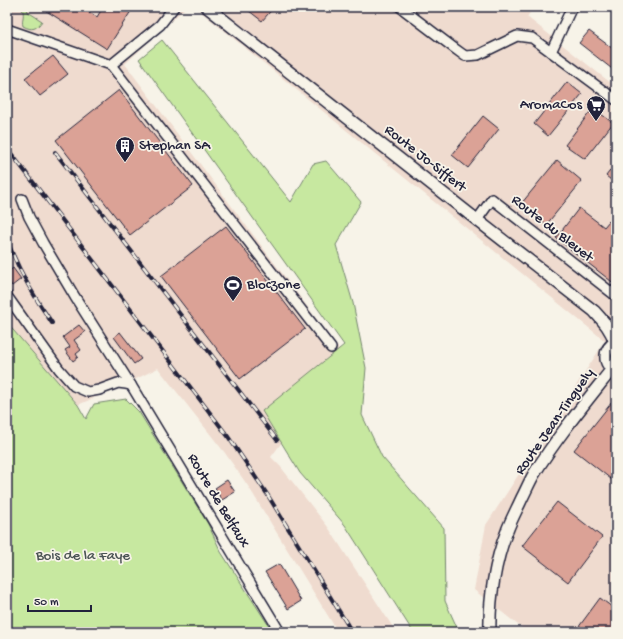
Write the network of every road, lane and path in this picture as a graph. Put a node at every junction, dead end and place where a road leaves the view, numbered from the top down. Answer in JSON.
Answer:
{"nodes":[{"id":1,"x":174,"y":7,"type":"edge"},
{"id":2,"x":207,"y":7,"type":"edge"},
{"id":3,"x":400,"y":7,"type":"edge"},
{"id":4,"x":572,"y":7,"type":"edge"},
{"id":5,"x":7,"y":29,"type":"edge"},
{"id":6,"x":551,"y":52,"type":"junction"},
{"id":7,"x":111,"y":64,"type":"junction"},
{"id":8,"x":616,"y":100,"type":"edge"},
{"id":9,"x":22,"y":199,"type":"dead end"},
{"id":10,"x":477,"y":220,"type":"junction"},
{"id":11,"x":7,"y":296,"type":"edge"},
{"id":12,"x":616,"y":296,"type":"edge"},
{"id":13,"x":616,"y":342,"type":"edge"},
{"id":14,"x":331,"y":348,"type":"dead end"},
{"id":15,"x":614,"y":370,"type":"edge"},
{"id":16,"x":131,"y":385,"type":"junction"},
{"id":17,"x":280,"y":632,"type":"edge"},
{"id":18,"x":490,"y":632,"type":"edge"}],
"edges":[{"from":1,"to":7,"type":"street"},
{"from":2,"to":10,"type":"main road","name":"Route Jo-Siffert"},
{"from":3,"to":6,"type":"street"},
{"from":4,"to":6,"type":"street"},
{"from":5,"to":7,"type":"street"},
{"from":6,"to":8,"type":"street"},
{"from":7,"to":14,"type":"street"},
{"from":9,"to":16,"type":"street","name":"Route de Belfaux"},
{"from":10,"to":12,"type":"street","name":"Route du Bleuet"},
{"from":10,"to":13,"type":"main road","name":"Route Jo-Siffert"},
{"from":11,"to":16,"type":"street"},
{"from":13,"to":15,"type":"main road"},
{"from":15,"to":18,"type":"main road","name":"Route Jean-Tinguely"},
{"from":16,"to":17,"type":"street","name":"Route de Belfaux"}]}
